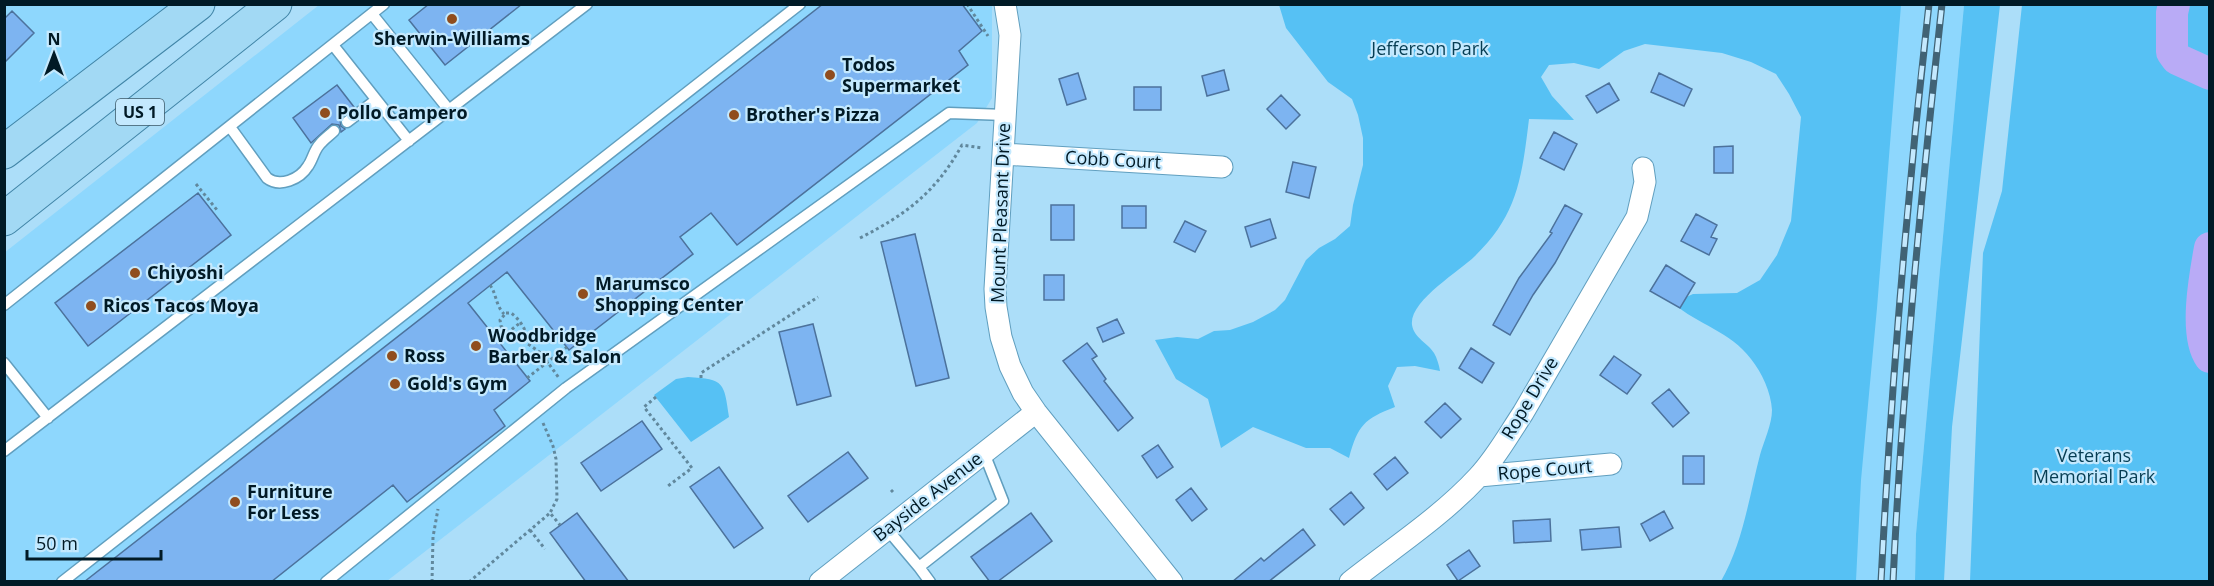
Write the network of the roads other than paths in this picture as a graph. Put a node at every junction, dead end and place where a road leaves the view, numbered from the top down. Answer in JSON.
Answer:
{"nodes":[{"id":1,"x":198,"y":4,"type":"edge"},
{"id":2,"x":275,"y":4,"type":"edge"},
{"id":3,"x":384,"y":4,"type":"edge"},
{"id":4,"x":586,"y":4,"type":"edge"},
{"id":5,"x":800,"y":4,"type":"edge"},
{"id":6,"x":1005,"y":4,"type":"edge"},
{"id":7,"x":372,"y":14,"type":"junction"},
{"id":8,"x":333,"y":45,"type":"junction"},
{"id":9,"x":376,"y":100,"type":"junction"},
{"id":10,"x":449,"y":110,"type":"junction"},
{"id":11,"x":1005,"y":115,"type":"junction"},
{"id":12,"x":347,"y":122,"type":"dead end"},
{"id":13,"x":230,"y":127,"type":"junction"},
{"id":14,"x":334,"y":131,"type":"dead end"},
{"id":15,"x":409,"y":141,"type":"junction"},
{"id":16,"x":4,"y":152,"type":"edge"},
{"id":17,"x":1003,"y":154,"type":"junction"},
{"id":18,"x":1222,"y":167,"type":"dead end"},
{"id":19,"x":1643,"y":168,"type":"dead end"},
{"id":20,"x":4,"y":219,"type":"edge"},
{"id":21,"x":4,"y":305,"type":"edge"},
{"id":22,"x":4,"y":363,"type":"edge"},
{"id":23,"x":1036,"y":412,"type":"junction"},
{"id":24,"x":48,"y":418,"type":"junction"},
{"id":25,"x":4,"y":451,"type":"edge"},
{"id":26,"x":984,"y":453,"type":"junction"},
{"id":27,"x":1611,"y":464,"type":"dead end"},
{"id":28,"x":1479,"y":476,"type":"junction"},
{"id":29,"x":887,"y":529,"type":"junction"},
{"id":30,"x":919,"y":567,"type":"junction"},
{"id":31,"x":1170,"y":581,"type":"edge"},
{"id":32,"x":62,"y":582,"type":"edge"},
{"id":33,"x":326,"y":582,"type":"edge"},
{"id":34,"x":819,"y":582,"type":"edge"},
{"id":35,"x":930,"y":582,"type":"edge"},
{"id":36,"x":1350,"y":582,"type":"edge"}],
"edges":[{"from":1,"to":16,"type":"main road","number":"US 1"},
{"from":2,"to":20,"type":"main road","number":"US 1"},
{"from":3,"to":7,"type":"lane"},
{"from":4,"to":10,"type":"lane"},
{"from":5,"to":32,"type":"lane"},
{"from":6,"to":11,"type":"street","name":"Mount Pleasant Drive"},
{"from":7,"to":8,"type":"lane"},
{"from":7,"to":10,"type":"lane"},
{"from":8,"to":9,"type":"lane"},
{"from":8,"to":13,"type":"lane"},
{"from":9,"to":12,"type":"lane"},
{"from":9,"to":15,"type":"lane"},
{"from":10,"to":15,"type":"lane"},
{"from":11,"to":17,"type":"street","name":"Mount Pleasant Drive"},
{"from":11,"to":33,"type":"lane"},
{"from":13,"to":14,"type":"lane"},
{"from":13,"to":21,"type":"lane"},
{"from":15,"to":24,"type":"lane"},
{"from":17,"to":18,"type":"street","name":"Cobb Court"},
{"from":17,"to":23,"type":"street","name":"Mount Pleasant Drive"},
{"from":19,"to":28,"type":"street","name":"Rope Drive"},
{"from":22,"to":24,"type":"lane"},
{"from":23,"to":26,"type":"street","name":"Bayside Avenue"},
{"from":23,"to":31,"type":"street","name":"Mount Pleasant Drive"},
{"from":24,"to":25,"type":"lane"},
{"from":26,"to":29,"type":"street","name":"Bayside Avenue"},
{"from":26,"to":30,"type":"lane"},
{"from":27,"to":28,"type":"street","name":"Rope Court"},
{"from":28,"to":36,"type":"street","name":"Rope Drive"},
{"from":29,"to":30,"type":"lane"},
{"from":29,"to":34,"type":"street","name":"Bayside Avenue"},
{"from":30,"to":35,"type":"lane"}]}
